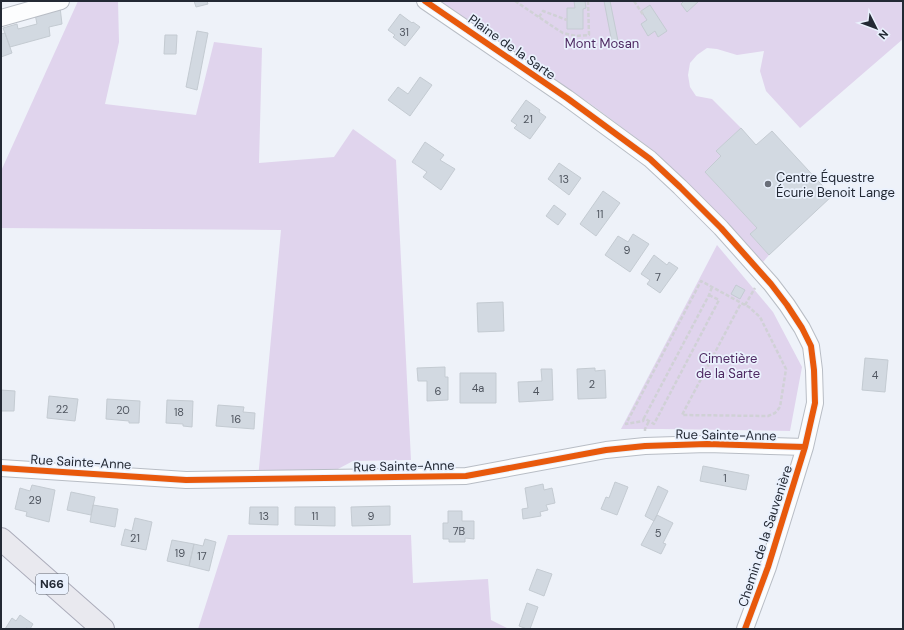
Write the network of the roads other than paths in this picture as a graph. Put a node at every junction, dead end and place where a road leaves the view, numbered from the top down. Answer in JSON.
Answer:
{"nodes":[{"id":1,"x":61,"y":1,"type":"edge"},
{"id":2,"x":425,"y":1,"type":"edge"},
{"id":3,"x":1,"y":18,"type":"edge"},
{"id":4,"x":567,"y":98,"type":"joint"},
{"id":5,"x":805,"y":447,"type":"junction"},
{"id":6,"x":1,"y":468,"type":"edge"},
{"id":7,"x":1,"y":539,"type":"edge"},
{"id":8,"x":103,"y":629,"type":"edge"},
{"id":9,"x":745,"y":629,"type":"edge"}],
"edges":[{"from":1,"to":3,"type":"street"},
{"from":2,"to":4,"type":"street","name":"Plaine de la Sarte"},
{"from":4,"to":5,"type":"street","name":"Chemin de la Sauvenière"},
{"from":5,"to":6,"type":"street","name":"Rue Sainte-Anne"},
{"from":5,"to":9,"type":"street","name":"Chemin de la Sauvenière"},
{"from":7,"to":8,"type":"main road","number":"N66"}]}
